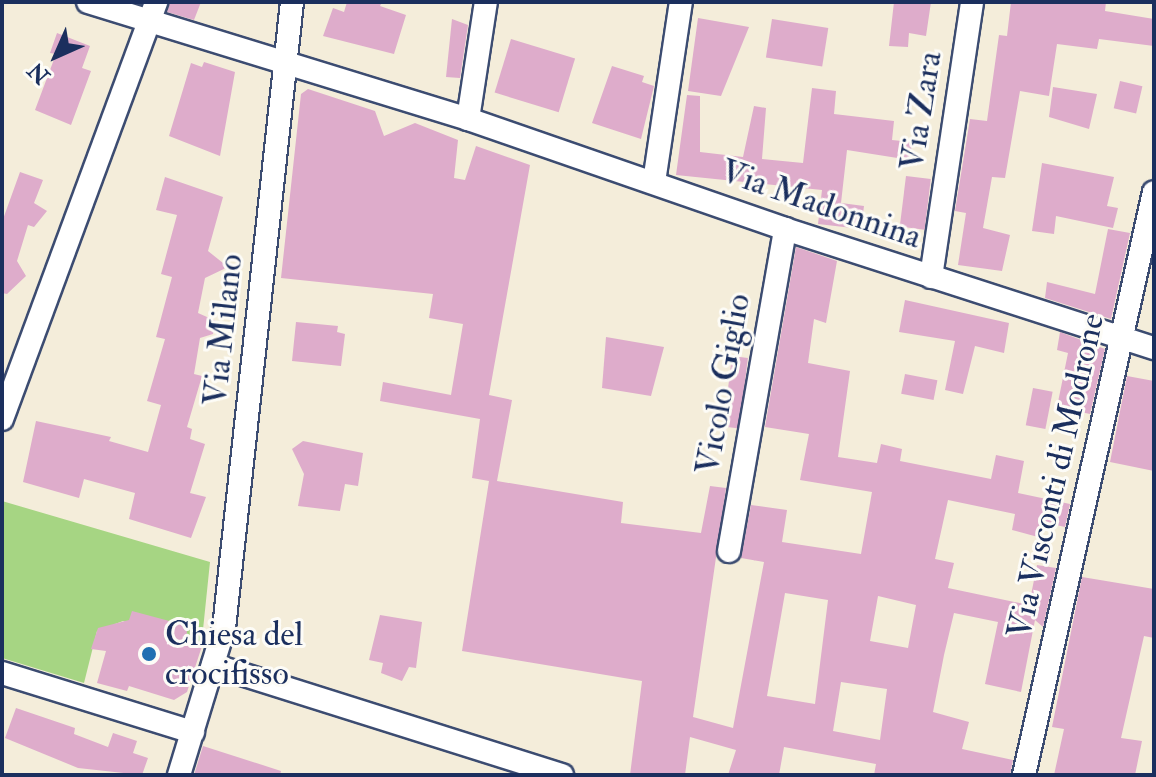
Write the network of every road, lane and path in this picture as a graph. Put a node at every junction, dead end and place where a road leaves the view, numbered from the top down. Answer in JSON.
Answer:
{"nodes":[{"id":1,"x":88,"y":2,"type":"edge"},
{"id":2,"x":292,"y":2,"type":"edge"},
{"id":3,"x":486,"y":2,"type":"edge"},
{"id":4,"x":681,"y":2,"type":"edge"},
{"id":5,"x":972,"y":2,"type":"edge"},
{"id":6,"x":152,"y":12,"type":"edge"},
{"id":7,"x":286,"y":62,"type":"junction"},
{"id":8,"x":468,"y":119,"type":"junction"},
{"id":9,"x":654,"y":182,"type":"junction"},
{"id":10,"x":1154,"y":192,"type":"edge"},
{"id":11,"x":785,"y":229,"type":"junction"},
{"id":12,"x":931,"y":277,"type":"junction"},
{"id":13,"x":1123,"y":337,"type":"junction"},
{"id":14,"x":1154,"y":348,"type":"edge"},
{"id":15,"x":2,"y":419,"type":"edge"},
{"id":16,"x":729,"y":551,"type":"dead end"},
{"id":17,"x":213,"y":665,"type":"junction"},
{"id":18,"x":2,"y":673,"type":"edge"},
{"id":19,"x":193,"y":732,"type":"junction"},
{"id":20,"x":179,"y":775,"type":"edge"},
{"id":21,"x":559,"y":775,"type":"edge"},
{"id":22,"x":1024,"y":775,"type":"edge"}],
"edges":[{"from":1,"to":6,"type":"street","name":"Via Madonnina"},
{"from":2,"to":7,"type":"street","name":"Via Milano"},
{"from":3,"to":8,"type":"street"},
{"from":4,"to":9,"type":"street"},
{"from":5,"to":12,"type":"street","name":"Via Zara"},
{"from":6,"to":7,"type":"street","name":"Via Madonnina"},
{"from":6,"to":15,"type":"street"},
{"from":7,"to":8,"type":"street","name":"Via Madonnina"},
{"from":7,"to":17,"type":"street","name":"Via Milano"},
{"from":8,"to":9,"type":"street","name":"Via Madonnina"},
{"from":9,"to":11,"type":"street","name":"Via Madonnina"},
{"from":10,"to":13,"type":"street","name":"Via Visconti di Modrone"},
{"from":11,"to":12,"type":"street","name":"Via Madonnina"},
{"from":11,"to":16,"type":"street","name":"Vicolo Giglio"},
{"from":12,"to":13,"type":"street","name":"Via Madonnina"},
{"from":13,"to":14,"type":"street","name":"Via Madonnina"},
{"from":13,"to":22,"type":"street","name":"Via Visconti di Modrone"},
{"from":17,"to":19,"type":"street","name":"Via Milano"},
{"from":17,"to":21,"type":"street"},
{"from":18,"to":19,"type":"street"},
{"from":19,"to":20,"type":"street","name":"Via Milano"}]}
